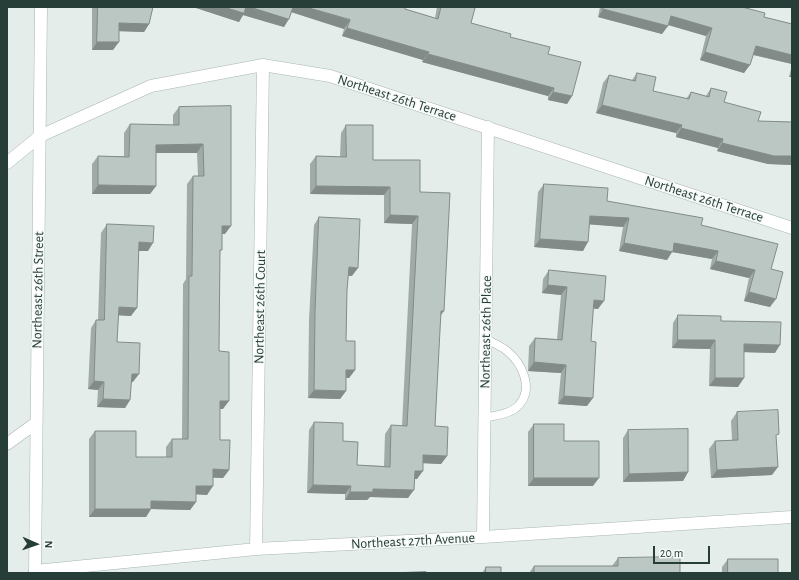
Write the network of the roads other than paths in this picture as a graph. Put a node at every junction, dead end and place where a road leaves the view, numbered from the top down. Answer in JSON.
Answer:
{"nodes":[{"id":1,"x":41,"y":7,"type":"edge"},
{"id":2,"x":263,"y":66,"type":"junction"},
{"id":3,"x":488,"y":127,"type":"junction"},
{"id":4,"x":40,"y":136,"type":"junction"},
{"id":5,"x":7,"y":163,"type":"edge"},
{"id":6,"x":792,"y":228,"type":"edge"},
{"id":7,"x":486,"y":339,"type":"junction"},
{"id":8,"x":485,"y":418,"type":"junction"},
{"id":9,"x":36,"y":423,"type":"junction"},
{"id":10,"x":7,"y":444,"type":"edge"},
{"id":11,"x":792,"y":517,"type":"edge"},
{"id":12,"x":484,"y":537,"type":"junction"},
{"id":13,"x":256,"y":549,"type":"junction"},
{"id":14,"x":35,"y":572,"type":"edge"}],
"edges":[{"from":1,"to":4,"type":"street","name":"Northeast 26th Street"},
{"from":2,"to":3,"type":"street","name":"Northeast 26th Terrace"},
{"from":2,"to":4,"type":"street","name":"Northeast 26th Terrace"},
{"from":2,"to":13,"type":"street","name":"Northeast 26th Court"},
{"from":3,"to":6,"type":"street","name":"Northeast 26th Terrace"},
{"from":3,"to":7,"type":"street","name":"Northeast 26th Place"},
{"from":4,"to":5,"type":"street","name":"Northeast 26th Terrace"},
{"from":4,"to":9,"type":"street","name":"Northeast 26th Street"},
{"from":7,"to":8,"type":"street","name":"Northeast 26th Place"},
{"from":7,"to":8,"type":"lane"},
{"from":8,"to":12,"type":"street","name":"Northeast 26th Place"},
{"from":9,"to":10,"type":"street"},
{"from":9,"to":14,"type":"street","name":"Northeast 26th Street"},
{"from":11,"to":12,"type":"street","name":"Northeast 27th Avenue"},
{"from":12,"to":13,"type":"street","name":"Northeast 27th Avenue"},
{"from":13,"to":14,"type":"street","name":"Northeast 27th Avenue"}]}
